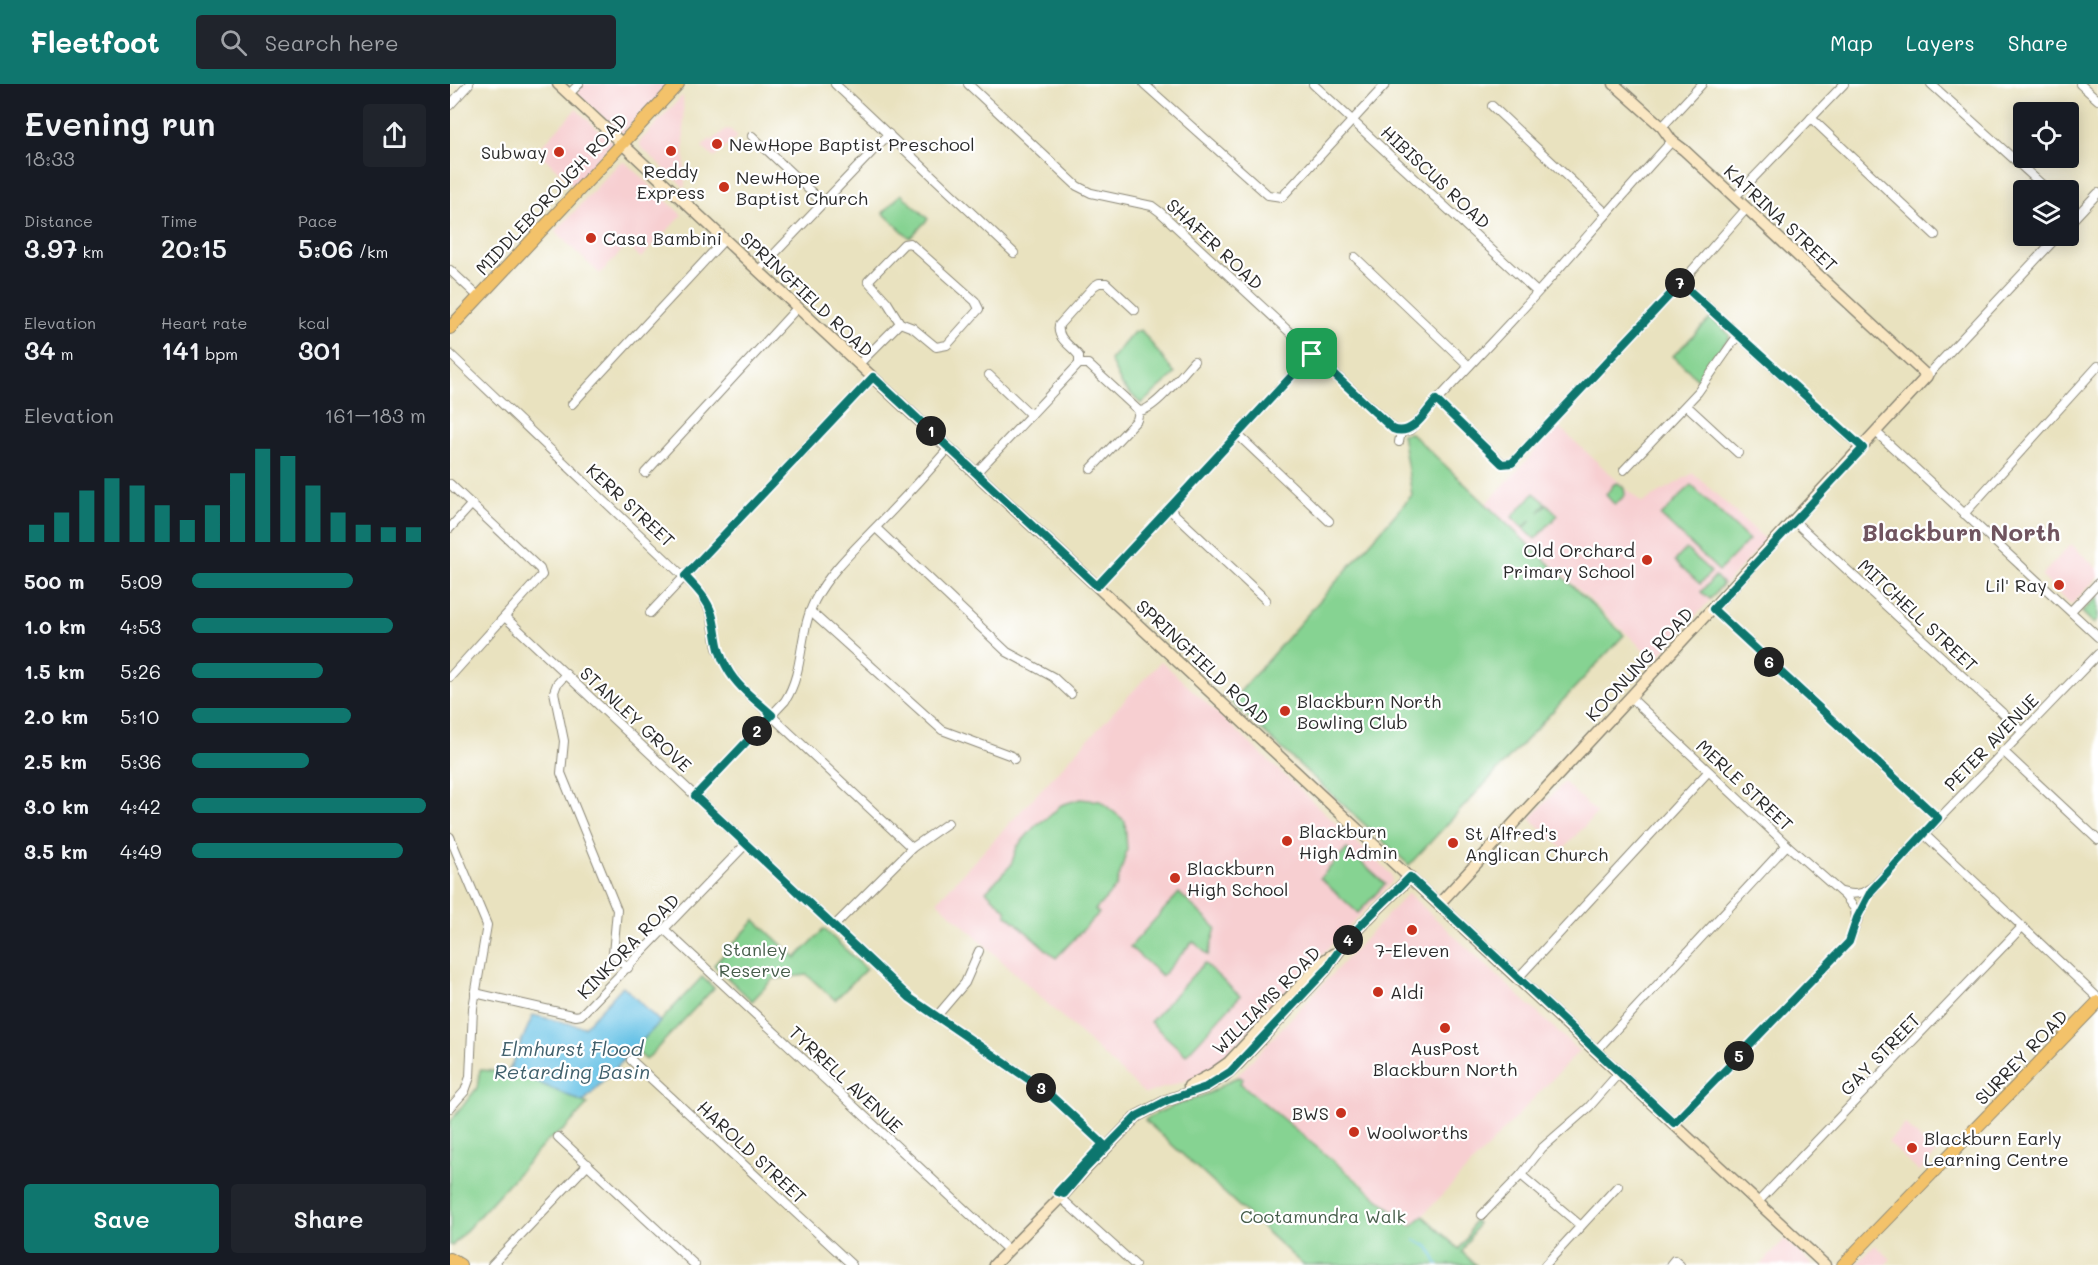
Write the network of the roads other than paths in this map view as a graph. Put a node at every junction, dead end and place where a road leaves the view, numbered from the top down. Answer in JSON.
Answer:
{"nodes":[{"id":1,"x":469,"y":84,"type":"edge"},
{"id":2,"x":558,"y":84,"type":"edge"},
{"id":3,"x":579,"y":84,"type":"edge"},
{"id":4,"x":678,"y":84,"type":"edge"},
{"id":5,"x":835,"y":84,"type":"edge"},
{"id":6,"x":968,"y":84,"type":"edge"},
{"id":7,"x":1144,"y":84,"type":"edge"},
{"id":8,"x":1313,"y":84,"type":"edge"},
{"id":9,"x":1386,"y":84,"type":"edge"},
{"id":10,"x":1614,"y":84,"type":"edge"},
{"id":11,"x":1702,"y":84,"type":"edge"},
{"id":12,"x":1844,"y":84,"type":"edge"},
{"id":13,"x":1931,"y":84,"type":"edge"},
{"id":14,"x":2080,"y":84,"type":"edge"},
{"id":15,"x":569,"y":94,"type":"junction"},
{"id":16,"x":2098,"y":100,"type":"edge"},
{"id":17,"x":450,"y":105,"type":"edge"},
{"id":18,"x":1492,"y":106,"type":"dead end"},
{"id":19,"x":1811,"y":118,"type":"junction"},
{"id":20,"x":1353,"y":120,"type":"junction"},
{"id":21,"x":1662,"y":127,"type":"junction"},
{"id":22,"x":889,"y":134,"type":"junction"},
{"id":23,"x":752,"y":136,"type":"dead end"},
{"id":24,"x":1672,"y":141,"type":"junction"},
{"id":25,"x":622,"y":143,"type":"junction"},
{"id":26,"x":2037,"y":180,"type":"edge"},
{"id":27,"x":1735,"y":197,"type":"junction"},
{"id":28,"x":2097,"y":197,"type":"edge"},
{"id":29,"x":823,"y":202,"type":"junction"},
{"id":30,"x":1747,"y":208,"type":"junction"},
{"id":31,"x":1606,"y":213,"type":"junction"},
{"id":32,"x":2079,"y":213,"type":"edge"},
{"id":33,"x":1935,"y":235,"type":"dead end"},
{"id":34,"x":724,"y":240,"type":"junction"},
{"id":35,"x":2049,"y":246,"type":"edge"},
{"id":36,"x":1014,"y":253,"type":"dead end"},
{"id":37,"x":1355,"y":257,"type":"dead end"},
{"id":38,"x":450,"y":270,"type":"edge"},
{"id":39,"x":758,"y":271,"type":"junction"},
{"id":40,"x":1681,"y":283,"type":"junction"},
{"id":41,"x":1537,"y":292,"type":"junction"},
{"id":42,"x":479,"y":297,"type":"junction"},
{"id":43,"x":798,"y":307,"type":"junction"},
{"id":44,"x":1135,"y":310,"type":"dead end"},
{"id":45,"x":900,"y":323,"type":"junction"},
{"id":46,"x":450,"y":328,"type":"edge"},
{"id":47,"x":1738,"y":335,"type":"junction"},
{"id":48,"x":450,"y":354,"type":"edge"},
{"id":49,"x":1312,"y":354,"type":"junction"},
{"id":50,"x":1194,"y":361,"type":"dead end"},
{"id":51,"x":859,"y":364,"type":"junction"},
{"id":52,"x":1078,"y":364,"type":"junction"},
{"id":53,"x":1469,"y":366,"type":"junction"},
{"id":54,"x":2098,"y":366,"type":"edge"},
{"id":55,"x":989,"y":375,"type":"dead end"},
{"id":56,"x":1927,"y":376,"type":"junction"},
{"id":57,"x":873,"y":377,"type":"junction"},
{"id":58,"x":1436,"y":400,"type":"junction"},
{"id":59,"x":572,"y":404,"type":"dead end"},
{"id":60,"x":1687,"y":406,"type":"junction"},
{"id":61,"x":1139,"y":411,"type":"junction"},
{"id":62,"x":1031,"y":415,"type":"junction"},
{"id":63,"x":1401,"y":432,"type":"junction"},
{"id":64,"x":1877,"y":433,"type":"junction"},
{"id":65,"x":1238,"y":435,"type":"junction"},
{"id":66,"x":1399,"y":442,"type":"dead end"},
{"id":67,"x":949,"y":448,"type":"junction"},
{"id":68,"x":1863,"y":448,"type":"junction"},
{"id":69,"x":1738,"y":453,"type":"dead end"},
{"id":70,"x":1091,"y":469,"type":"dead end"},
{"id":71,"x":1624,"y":470,"type":"dead end"},
{"id":72,"x":645,"y":473,"type":"dead end"},
{"id":73,"x":976,"y":473,"type":"junction"},
{"id":74,"x":450,"y":484,"type":"edge"},
{"id":75,"x":472,"y":504,"type":"junction"},
{"id":76,"x":1169,"y":509,"type":"junction"},
{"id":77,"x":1964,"y":514,"type":"junction"},
{"id":78,"x":1329,"y":521,"type":"dead end"},
{"id":79,"x":1794,"y":521,"type":"junction"},
{"id":80,"x":450,"y":528,"type":"edge"},
{"id":81,"x":876,"y":528,"type":"junction"},
{"id":82,"x":685,"y":576,"type":"junction"},
{"id":83,"x":2098,"y":583,"type":"edge"},
{"id":84,"x":1097,"y":586,"type":"junction"},
{"id":85,"x":1266,"y":600,"type":"dead end"},
{"id":86,"x":1713,"y":609,"type":"junction"},
{"id":87,"x":810,"y":611,"type":"junction"},
{"id":88,"x":2071,"y":611,"type":"junction"},
{"id":89,"x":650,"y":613,"type":"dead end"},
{"id":90,"x":505,"y":617,"type":"junction"},
{"id":91,"x":2098,"y":637,"type":"edge"},
{"id":92,"x":2098,"y":654,"type":"edge"},
{"id":93,"x":566,"y":674,"type":"junction"},
{"id":94,"x":450,"y":677,"type":"edge"},
{"id":95,"x":1071,"y":694,"type":"dead end"},
{"id":96,"x":1630,"y":697,"type":"junction"},
{"id":97,"x":772,"y":715,"type":"junction"},
{"id":98,"x":2022,"y":731,"type":"junction"},
{"id":99,"x":2003,"y":751,"type":"junction"},
{"id":100,"x":1014,"y":759,"type":"dead end"},
{"id":101,"x":1708,"y":772,"type":"junction"},
{"id":102,"x":695,"y":796,"type":"junction"},
{"id":103,"x":1938,"y":818,"type":"junction"},
{"id":104,"x":948,"y":823,"type":"dead end"},
{"id":105,"x":1924,"y":834,"type":"junction"},
{"id":106,"x":2096,"y":834,"type":"edge"},
{"id":107,"x":450,"y":837,"type":"edge"},
{"id":108,"x":746,"y":844,"type":"junction"},
{"id":109,"x":1787,"y":845,"type":"junction"},
{"id":110,"x":912,"y":848,"type":"junction"},
{"id":111,"x":1410,"y":877,"type":"junction"},
{"id":112,"x":1876,"y":884,"type":"junction"},
{"id":113,"x":1841,"y":892,"type":"junction"},
{"id":114,"x":1439,"y":904,"type":"junction"},
{"id":115,"x":1856,"y":922,"type":"junction"},
{"id":116,"x":834,"y":926,"type":"junction"},
{"id":117,"x":2022,"y":927,"type":"junction"},
{"id":118,"x":665,"y":930,"type":"junction"},
{"id":119,"x":979,"y":951,"type":"dead end"},
{"id":120,"x":628,"y":968,"type":"junction"},
{"id":121,"x":1518,"y":978,"type":"junction"},
{"id":122,"x":475,"y":993,"type":"junction"},
{"id":123,"x":2098,"y":1000,"type":"edge"},
{"id":124,"x":1289,"y":1003,"type":"junction"},
{"id":125,"x":936,"y":1017,"type":"junction"},
{"id":126,"x":1269,"y":1020,"type":"junction"},
{"id":127,"x":1268,"y":1032,"type":"junction"},
{"id":128,"x":1596,"y":1051,"type":"junction"},
{"id":129,"x":631,"y":1060,"type":"dead end"},
{"id":130,"x":1620,"y":1072,"type":"junction"},
{"id":131,"x":1144,"y":1107,"type":"junction"},
{"id":132,"x":450,"y":1108,"type":"edge"},
{"id":133,"x":1674,"y":1123,"type":"junction"},
{"id":134,"x":558,"y":1137,"type":"dead end"},
{"id":135,"x":1105,"y":1145,"type":"junction"},
{"id":136,"x":588,"y":1164,"type":"junction"},
{"id":137,"x":1521,"y":1175,"type":"junction"},
{"id":138,"x":1618,"y":1186,"type":"dead end"},
{"id":139,"x":1058,"y":1198,"type":"junction"},
{"id":140,"x":1758,"y":1202,"type":"junction"},
{"id":141,"x":1482,"y":1215,"type":"dead end"},
{"id":142,"x":1581,"y":1226,"type":"junction"},
{"id":143,"x":1008,"y":1250,"type":"junction"},
{"id":144,"x":450,"y":1259,"type":"edge"},
{"id":145,"x":460,"y":1265,"type":"edge"},
{"id":146,"x":492,"y":1265,"type":"edge"},
{"id":147,"x":695,"y":1265,"type":"edge"},
{"id":148,"x":852,"y":1265,"type":"edge"},
{"id":149,"x":994,"y":1265,"type":"edge"},
{"id":150,"x":1136,"y":1265,"type":"edge"},
{"id":151,"x":1545,"y":1265,"type":"edge"},
{"id":152,"x":1670,"y":1265,"type":"edge"},
{"id":153,"x":1680,"y":1265,"type":"edge"},
{"id":154,"x":1825,"y":1265,"type":"edge"},
{"id":155,"x":1843,"y":1265,"type":"edge"}],
"edges":[{"from":1,"to":17,"type":"street"},
{"from":2,"to":15,"type":"main road","name":"SPRINGFIELD ROAD"},
{"from":3,"to":15,"type":"street"},
{"from":4,"to":25,"type":"main road","name":"MIDDLEBOROUGH ROAD"},
{"from":5,"to":22,"type":"street"},
{"from":6,"to":49,"type":"street","name":"SHAFER ROAD"},
{"from":7,"to":20,"type":"street"},
{"from":8,"to":20,"type":"street","name":"HIBISCUS ROAD"},
{"from":9,"to":20,"type":"street"},
{"from":10,"to":21,"type":"main road","name":"KATRINA STREET"},
{"from":11,"to":21,"type":"street"},
{"from":12,"to":19,"type":"street"},
{"from":13,"to":26,"type":"street"},
{"from":14,"to":16,"type":"street"},
{"from":15,"to":25,"type":"main road","name":"SPRINGFIELD ROAD"},
{"from":18,"to":31,"type":"street"},
{"from":19,"to":27,"type":"street"},
{"from":19,"to":33,"type":"street"},
{"from":20,"to":41,"type":"street","name":"HIBISCUS ROAD"},
{"from":21,"to":24,"type":"main road","name":"KATRINA STREET"},
{"from":22,"to":29,"type":"street"},
{"from":22,"to":36,"type":"street"},
{"from":23,"to":29,"type":"street"},
{"from":24,"to":27,"type":"main road","name":"KATRINA STREET"},
{"from":24,"to":31,"type":"street"},
{"from":25,"to":34,"type":"main road","name":"SPRINGFIELD ROAD"},
{"from":25,"to":42,"type":"main road","name":"MIDDLEBOROUGH ROAD"},
{"from":27,"to":30,"type":"main road","name":"KATRINA STREET"},
{"from":28,"to":32,"type":"street"},
{"from":29,"to":39,"type":"street"},
{"from":30,"to":40,"type":"street"},
{"from":30,"to":56,"type":"main road","name":"KATRINA STREET"},
{"from":31,"to":41,"type":"street"},
{"from":34,"to":39,"type":"main road","name":"SPRINGFIELD ROAD"},
{"from":34,"to":59,"type":"street"},
{"from":35,"to":56,"type":"street","name":"KOONUNG ROAD"},
{"from":37,"to":53,"type":"street"},
{"from":38,"to":42,"type":"street"},
{"from":39,"to":43,"type":"main road","name":"SPRINGFIELD ROAD"},
{"from":40,"to":47,"type":"street"},
{"from":40,"to":58,"type":"street"},
{"from":41,"to":53,"type":"street"},
{"from":42,"to":46,"type":"main road","name":"MIDDLEBOROUGH ROAD"},
{"from":43,"to":51,"type":"main road","name":"SPRINGFIELD ROAD"},
{"from":43,"to":72,"type":"street"},
{"from":44,"to":52,"type":"street"},
{"from":45,"to":45,"type":"street"},
{"from":45,"to":51,"type":"street"},
{"from":47,"to":60,"type":"street"},
{"from":47,"to":68,"type":"street"},
{"from":48,"to":82,"type":"street","name":"KERR STREET"},
{"from":49,"to":63,"type":"street","name":"SHAFER ROAD"},
{"from":49,"to":65,"type":"street"},
{"from":50,"to":61,"type":"street"},
{"from":51,"to":57,"type":"main road","name":"SPRINGFIELD ROAD"},
{"from":52,"to":61,"type":"street"},
{"from":52,"to":62,"type":"street"},
{"from":53,"to":58,"type":"street"},
{"from":54,"to":77,"type":"street"},
{"from":55,"to":62,"type":"street"},
{"from":56,"to":64,"type":"main road","name":"KOONUNG ROAD"},
{"from":57,"to":67,"type":"main road","name":"SPRINGFIELD ROAD"},
{"from":57,"to":82,"type":"street"},
{"from":58,"to":63,"type":"street"},
{"from":60,"to":69,"type":"street"},
{"from":60,"to":71,"type":"street"},
{"from":61,"to":70,"type":"street"},
{"from":62,"to":73,"type":"street"},
{"from":63,"to":66,"type":"street"},
{"from":64,"to":68,"type":"main road","name":"KOONUNG ROAD"},
{"from":64,"to":77,"type":"street"},
{"from":65,"to":76,"type":"street"},
{"from":65,"to":78,"type":"street"},
{"from":67,"to":73,"type":"main road","name":"SPRINGFIELD ROAD"},
{"from":67,"to":81,"type":"street"},
{"from":68,"to":79,"type":"main road","name":"KOONUNG ROAD"},
{"from":73,"to":84,"type":"main road","name":"SPRINGFIELD ROAD"},
{"from":74,"to":75,"type":"street"},
{"from":75,"to":80,"type":"street"},
{"from":75,"to":90,"type":"street"},
{"from":76,"to":84,"type":"street"},
{"from":76,"to":85,"type":"street"},
{"from":77,"to":88,"type":"street"},
{"from":79,"to":86,"type":"main road","name":"KOONUNG ROAD"},
{"from":79,"to":98,"type":"street","name":"MITCHELL STREET"},
{"from":81,"to":87,"type":"street"},
{"from":81,"to":95,"type":"street"},
{"from":82,"to":89,"type":"street"},
{"from":82,"to":97,"type":"street","name":"KERR STREET"},
{"from":83,"to":88,"type":"street"},
{"from":84,"to":111,"type":"main road","name":"SPRINGFIELD ROAD"},
{"from":86,"to":96,"type":"main road","name":"KOONUNG ROAD"},
{"from":86,"to":103,"type":"street"},
{"from":87,"to":97,"type":"street"},
{"from":87,"to":100,"type":"street"},
{"from":88,"to":91,"type":"street"},
{"from":90,"to":93,"type":"street","name":"STANLEY GROVE"},
{"from":90,"to":94,"type":"street"},
{"from":92,"to":98,"type":"street","name":"PETER AVENUE"},
{"from":93,"to":102,"type":"street","name":"STANLEY GROVE"},
{"from":93,"to":120,"type":"street"},
{"from":96,"to":101,"type":"street","name":"MERLE STREET"},
{"from":96,"to":114,"type":"main road","name":"KOONUNG ROAD"},
{"from":97,"to":102,"type":"street"},
{"from":97,"to":110,"type":"street","name":"KERR STREET"},
{"from":98,"to":99,"type":"street","name":"PETER AVENUE"},
{"from":99,"to":103,"type":"street","name":"PETER AVENUE"},
{"from":99,"to":106,"type":"street"},
{"from":101,"to":109,"type":"street","name":"MERLE STREET"},
{"from":101,"to":121,"type":"street"},
{"from":102,"to":108,"type":"street","name":"STANLEY GROVE"},
{"from":103,"to":105,"type":"street","name":"PETER AVENUE"},
{"from":104,"to":110,"type":"street"},
{"from":105,"to":112,"type":"street","name":"PETER AVENUE"},
{"from":105,"to":117,"type":"street"},
{"from":107,"to":122,"type":"street"},
{"from":108,"to":116,"type":"street","name":"STANLEY GROVE"},
{"from":108,"to":118,"type":"street","name":"KINKORA ROAD"},
{"from":109,"to":113,"type":"street","name":"MERLE STREET"},
{"from":109,"to":128,"type":"street"},
{"from":110,"to":116,"type":"street"},
{"from":111,"to":114,"type":"main road","name":"SPRINGFIELD ROAD"},
{"from":111,"to":124,"type":"main road","name":"WILLIAMS ROAD"},
{"from":112,"to":113,"type":"street"},
{"from":112,"to":115,"type":"street","name":"PETER AVENUE"},
{"from":113,"to":115,"type":"street","name":"MERLE STREET"},
{"from":114,"to":121,"type":"main road","name":"SPRINGFIELD ROAD"},
{"from":115,"to":133,"type":"street","name":"PETER AVENUE"},
{"from":116,"to":125,"type":"street","name":"STANLEY GROVE"},
{"from":117,"to":123,"type":"street"},
{"from":117,"to":140,"type":"street","name":"GAY STREET"},
{"from":118,"to":120,"type":"street","name":"KINKORA ROAD"},
{"from":118,"to":143,"type":"street","name":"TYRRELL AVENUE"},
{"from":119,"to":125,"type":"street"},
{"from":120,"to":122,"type":"street","name":"KINKORA ROAD"},
{"from":121,"to":128,"type":"main road","name":"SPRINGFIELD ROAD"},
{"from":122,"to":132,"type":"street"},
{"from":123,"to":155,"type":"main road","name":"SURREY ROAD"},
{"from":124,"to":126,"type":"main road","name":"WILLIAMS ROAD"},
{"from":124,"to":127,"type":"main road","name":"WILLIAMS ROAD"},
{"from":125,"to":135,"type":"street","name":"STANLEY GROVE"},
{"from":126,"to":127,"type":"main road"},
{"from":126,"to":131,"type":"main road","name":"WILLIAMS ROAD"},
{"from":127,"to":131,"type":"main road","name":"WILLIAMS ROAD"},
{"from":128,"to":130,"type":"main road","name":"SPRINGFIELD ROAD"},
{"from":129,"to":148,"type":"street","name":"HAROLD STREET"},
{"from":130,"to":133,"type":"main road","name":"SPRINGFIELD ROAD"},
{"from":130,"to":137,"type":"street"},
{"from":131,"to":135,"type":"main road","name":"WILLIAMS ROAD"},
{"from":133,"to":140,"type":"main road","name":"SPRINGFIELD ROAD"},
{"from":134,"to":136,"type":"street"},
{"from":135,"to":139,"type":"main road","name":"WILLIAMS ROAD"},
{"from":136,"to":146,"type":"street"},
{"from":136,"to":147,"type":"street"},
{"from":137,"to":141,"type":"street"},
{"from":137,"to":142,"type":"street"},
{"from":138,"to":142,"type":"street"},
{"from":139,"to":143,"type":"main road","name":"WILLIAMS ROAD"},
{"from":139,"to":150,"type":"street"},
{"from":140,"to":154,"type":"main road","name":"SPRINGFIELD ROAD"},
{"from":142,"to":151,"type":"street"},
{"from":143,"to":149,"type":"main road","name":"WILLIAMS ROAD"},
{"from":144,"to":145,"type":"main road"},
{"from":152,"to":153,"type":"street"}]}
